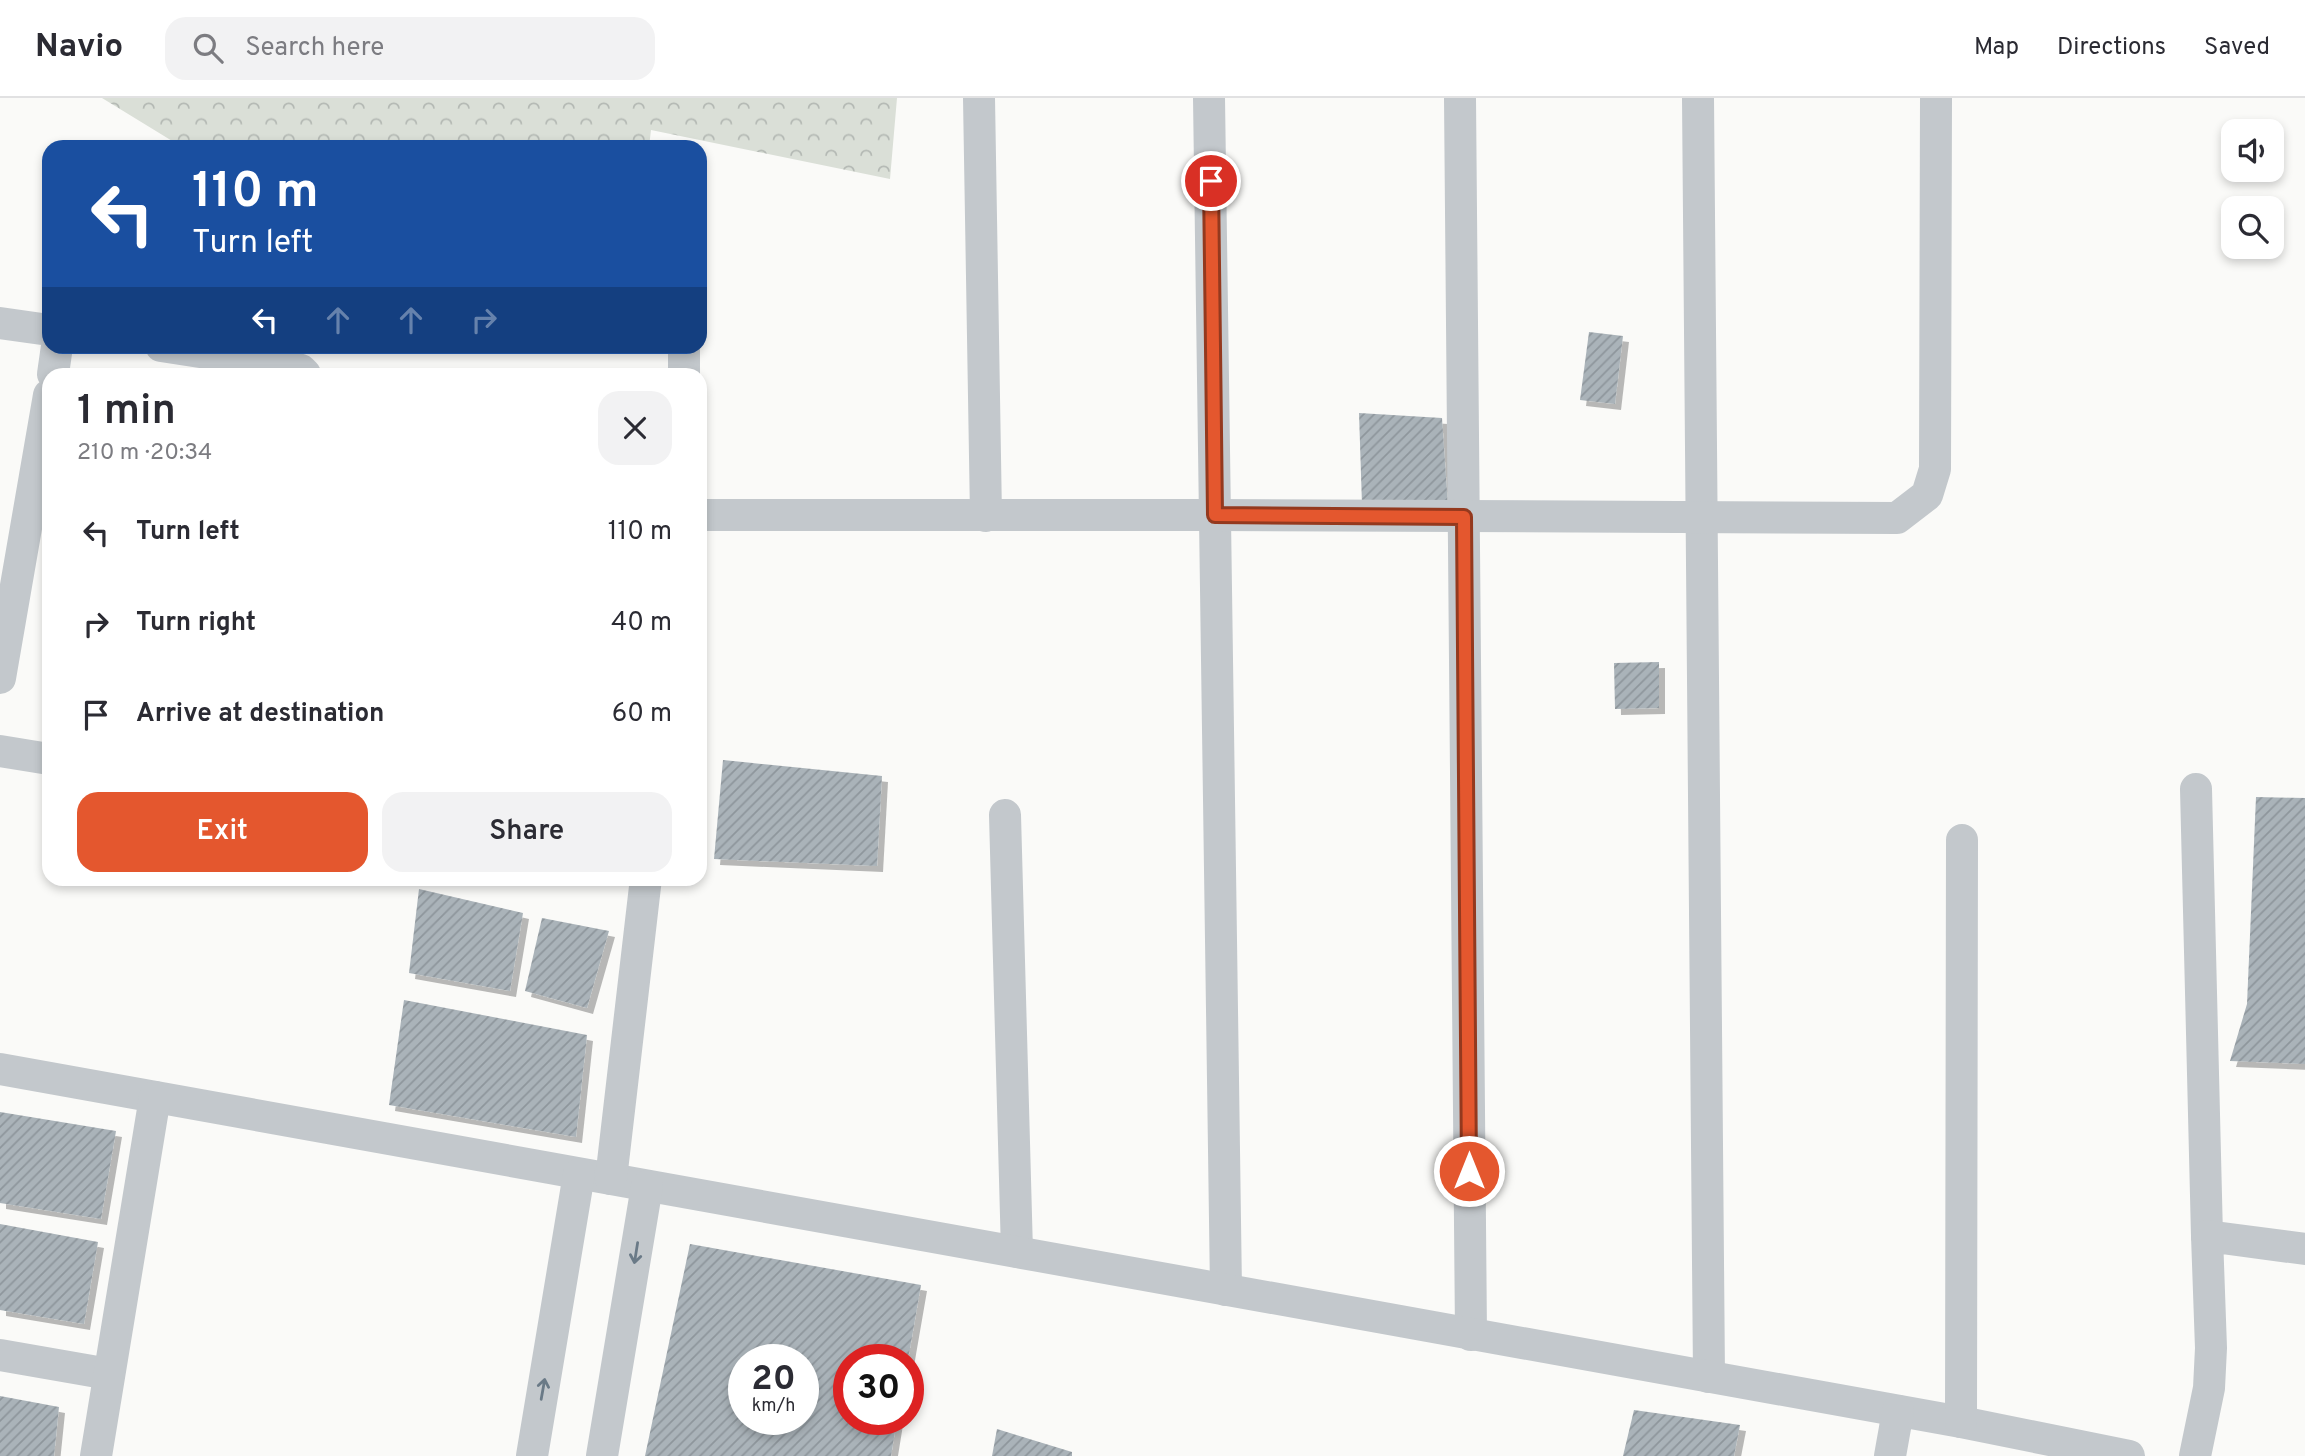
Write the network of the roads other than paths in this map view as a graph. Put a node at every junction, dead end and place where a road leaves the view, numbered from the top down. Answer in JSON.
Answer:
{"nodes":[{"id":1,"x":979,"y":98,"type":"edge"},
{"id":2,"x":1209,"y":98,"type":"edge"},
{"id":3,"x":1460,"y":98,"type":"edge"},
{"id":4,"x":1698,"y":98,"type":"edge"},
{"id":5,"x":1936,"y":98,"type":"edge"},
{"id":6,"x":0,"y":323,"type":"edge"},
{"id":7,"x":42,"y":329,"type":"edge"},
{"id":8,"x":213,"y":354,"type":"edge"},
{"id":9,"x":295,"y":368,"type":"edge"},
{"id":10,"x":42,"y":435,"type":"edge"},
{"id":11,"x":707,"y":515,"type":"edge"},
{"id":12,"x":1215,"y":515,"type":"junction"},
{"id":13,"x":986,"y":516,"type":"junction"},
{"id":14,"x":1464,"y":517,"type":"junction"},
{"id":15,"x":1702,"y":518,"type":"junction"},
{"id":16,"x":0,"y":678,"type":"edge"},
{"id":17,"x":0,"y":751,"type":"edge"},
{"id":18,"x":42,"y":758,"type":"edge"},
{"id":19,"x":2196,"y":789,"type":"dead end"},
{"id":20,"x":1005,"y":815,"type":"dead end"},
{"id":21,"x":1962,"y":840,"type":"dead end"},
{"id":22,"x":645,"y":886,"type":"edge"},
{"id":23,"x":0,"y":1069,"type":"edge"},
{"id":24,"x":155,"y":1097,"type":"junction"},
{"id":25,"x":579,"y":1174,"type":"junction"},
{"id":26,"x":611,"y":1179,"type":"junction"},
{"id":27,"x":647,"y":1185,"type":"junction"},
{"id":28,"x":2207,"y":1236,"type":"junction"},
{"id":29,"x":2305,"y":1249,"type":"edge"},
{"id":30,"x":1017,"y":1252,"type":"junction"},
{"id":31,"x":1226,"y":1290,"type":"junction"},
{"id":32,"x":1471,"y":1335,"type":"junction"},
{"id":33,"x":0,"y":1355,"type":"edge"},
{"id":34,"x":110,"y":1374,"type":"junction"},
{"id":35,"x":1709,"y":1377,"type":"junction"},
{"id":36,"x":1898,"y":1411,"type":"junction"},
{"id":37,"x":1961,"y":1422,"type":"junction"},
{"id":38,"x":96,"y":1456,"type":"edge"},
{"id":39,"x":532,"y":1456,"type":"edge"},
{"id":40,"x":602,"y":1456,"type":"edge"},
{"id":41,"x":1890,"y":1456,"type":"edge"},
{"id":42,"x":2129,"y":1456,"type":"edge"},
{"id":43,"x":2195,"y":1456,"type":"edge"}],
"edges":[{"from":1,"to":13,"type":"street"},
{"from":2,"to":12,"type":"street"},
{"from":3,"to":14,"type":"street"},
{"from":4,"to":15,"type":"street"},
{"from":5,"to":15,"type":"street"},
{"from":6,"to":7,"type":"street"},
{"from":8,"to":9,"type":"street"},
{"from":10,"to":16,"type":"street"},
{"from":11,"to":13,"type":"street"},
{"from":12,"to":13,"type":"street"},
{"from":12,"to":14,"type":"street"},
{"from":12,"to":31,"type":"street"},
{"from":14,"to":15,"type":"street"},
{"from":14,"to":32,"type":"street"},
{"from":15,"to":35,"type":"street"},
{"from":17,"to":18,"type":"street"},
{"from":19,"to":28,"type":"street"},
{"from":20,"to":30,"type":"street"},
{"from":21,"to":37,"type":"street"},
{"from":22,"to":26,"type":"street"},
{"from":23,"to":24,"type":"street"},
{"from":24,"to":25,"type":"street"},
{"from":24,"to":34,"type":"street"},
{"from":25,"to":26,"type":"street"},
{"from":39,"to":25,"type":"street","one_way":true},
{"from":26,"to":27,"type":"street"},
{"from":27,"to":30,"type":"street"},
{"from":27,"to":40,"type":"street","one_way":true},
{"from":28,"to":29,"type":"street"},
{"from":28,"to":43,"type":"street"},
{"from":30,"to":31,"type":"street"},
{"from":31,"to":32,"type":"street"},
{"from":32,"to":35,"type":"street"},
{"from":33,"to":34,"type":"street"},
{"from":34,"to":38,"type":"street"},
{"from":35,"to":36,"type":"street"},
{"from":36,"to":37,"type":"street"},
{"from":36,"to":41,"type":"street"},
{"from":37,"to":42,"type":"street"}]}
